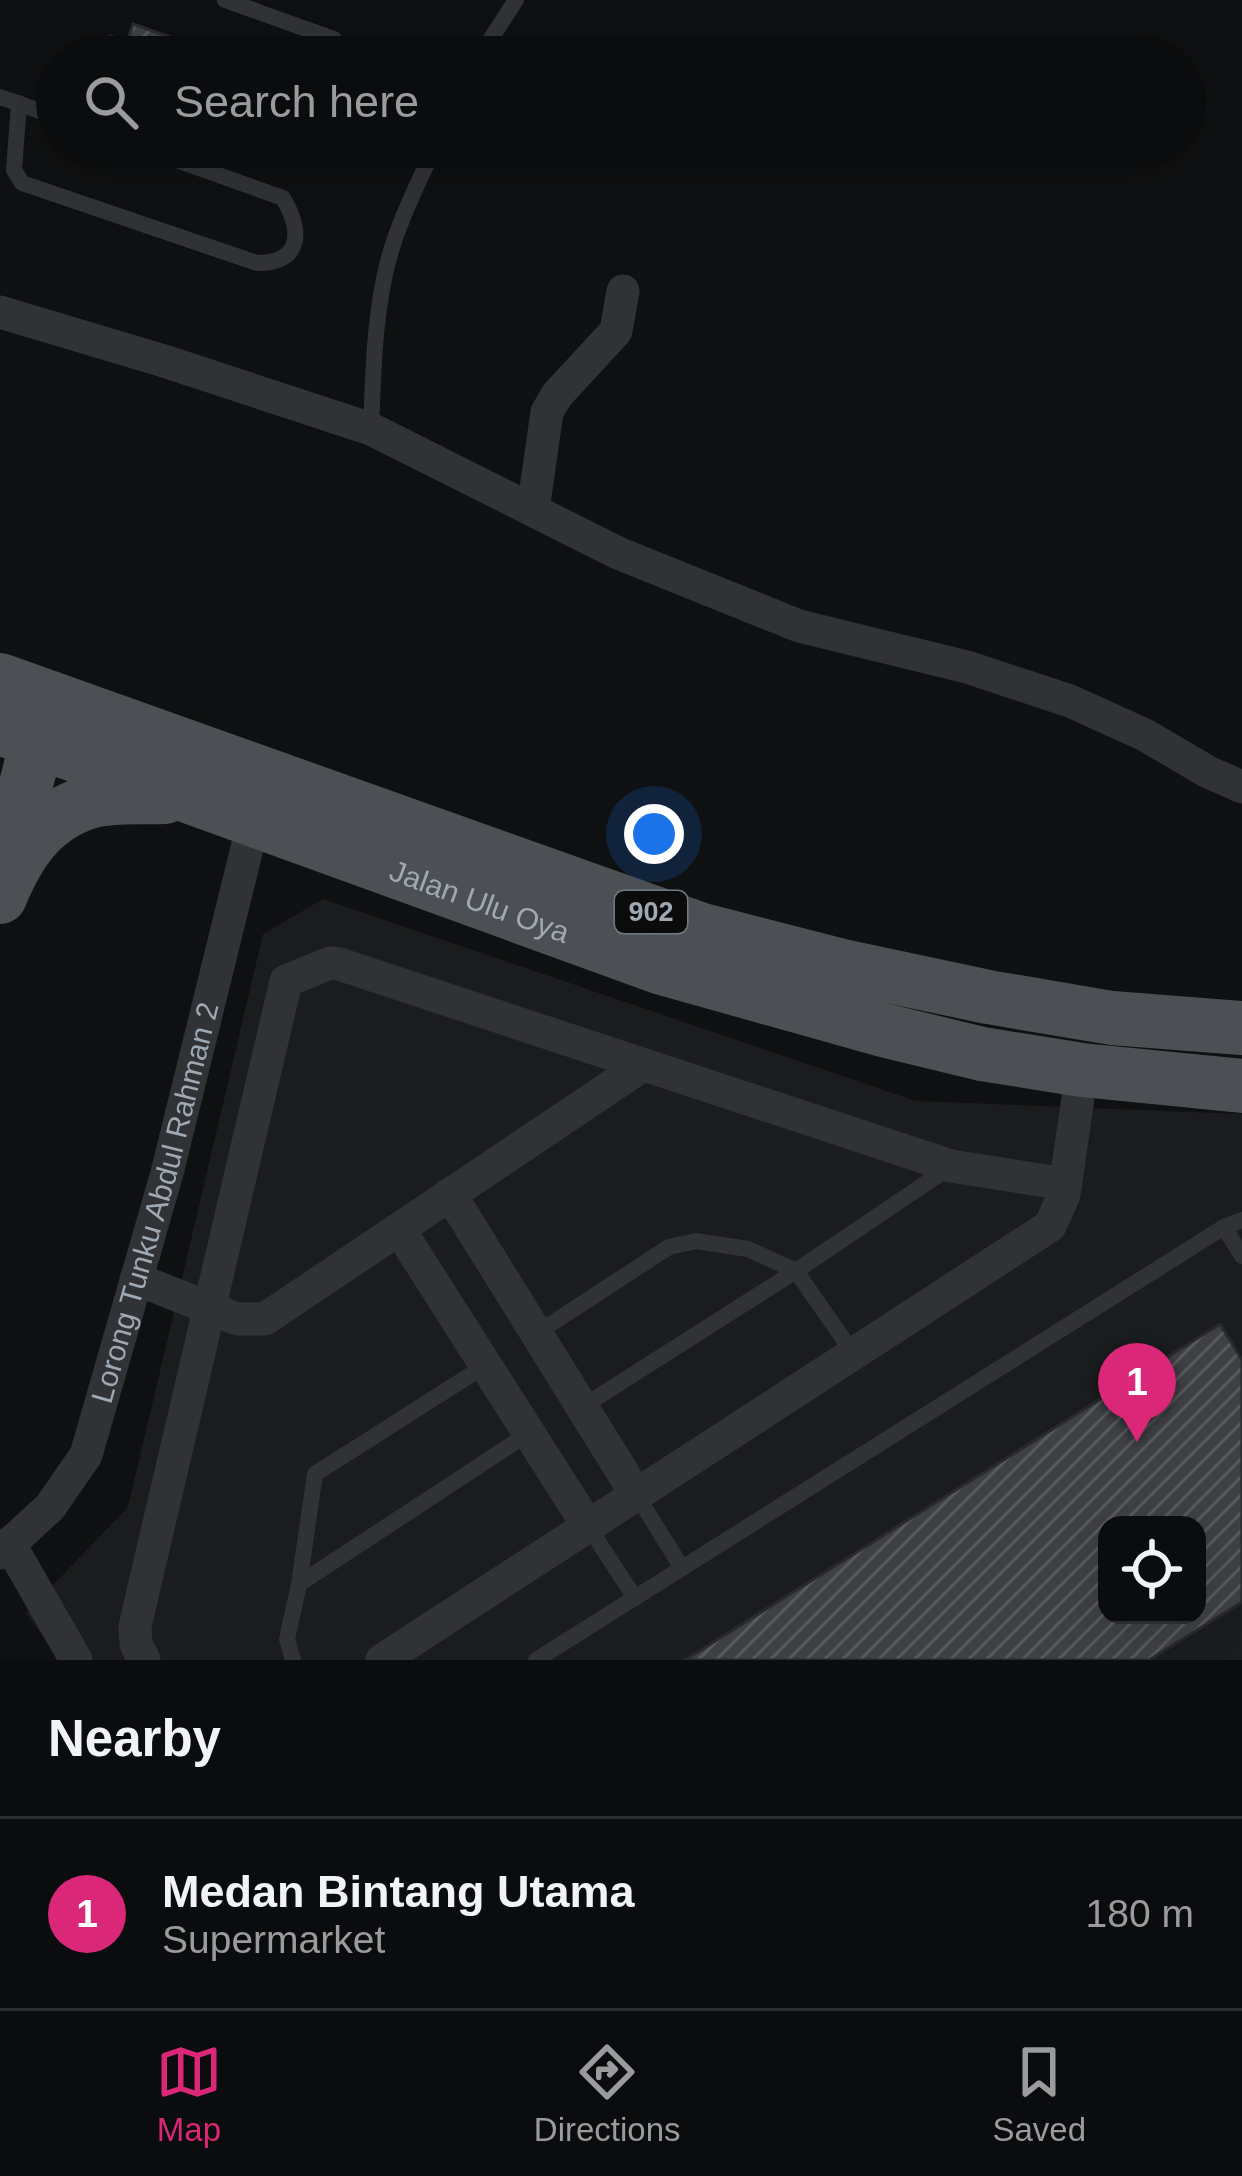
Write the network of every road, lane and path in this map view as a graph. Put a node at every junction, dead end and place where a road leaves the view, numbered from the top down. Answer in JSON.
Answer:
{"nodes":[{"id":1,"x":225,"y":0,"type":"edge"},
{"id":2,"x":516,"y":0,"type":"edge"},
{"id":3,"x":326,"y":36,"type":"edge"},
{"id":4,"x":493,"y":36,"type":"edge"},
{"id":5,"x":0,"y":97,"type":"edge"},
{"id":6,"x":19,"y":104,"type":"junction"},
{"id":7,"x":36,"y":110,"type":"edge"},
{"id":8,"x":199,"y":168,"type":"edge"},
{"id":9,"x":425,"y":168,"type":"edge"},
{"id":10,"x":623,"y":291,"type":"dead end"},
{"id":11,"x":0,"y":312,"type":"edge"},
{"id":12,"x":371,"y":430,"type":"junction"},
{"id":13,"x":533,"y":510,"type":"junction"},
{"id":14,"x":11,"y":724,"type":"edge"},
{"id":15,"x":1242,"y":787,"type":"edge"},
{"id":16,"x":186,"y":795,"type":"junction"},
{"id":17,"x":254,"y":820,"type":"junction"},
{"id":18,"x":0,"y":885,"type":"edge"},
{"id":19,"x":0,"y":897,"type":"edge"},
{"id":20,"x":1242,"y":1028,"type":"edge"},
{"id":21,"x":644,"y":1065,"type":"junction"},
{"id":22,"x":1082,"y":1070,"type":"junction"},
{"id":23,"x":1242,"y":1086,"type":"edge"},
{"id":24,"x":951,"y":1166,"type":"junction"},
{"id":25,"x":1065,"y":1184,"type":"junction"},
{"id":26,"x":450,"y":1194,"type":"junction"},
{"id":27,"x":1242,"y":1220,"type":"edge"},
{"id":28,"x":1224,"y":1227,"type":"junction"},
{"id":29,"x":399,"y":1229,"type":"junction"},
{"id":30,"x":1242,"y":1256,"type":"edge"},
{"id":31,"x":796,"y":1271,"type":"junction"},
{"id":32,"x":136,"y":1279,"type":"junction"},
{"id":33,"x":208,"y":1308,"type":"junction"},
{"id":34,"x":537,"y":1334,"type":"junction"},
{"id":35,"x":854,"y":1354,"type":"junction"},
{"id":36,"x":486,"y":1365,"type":"junction"},
{"id":37,"x":582,"y":1407,"type":"junction"},
{"id":38,"x":529,"y":1433,"type":"junction"},
{"id":39,"x":636,"y":1494,"type":"junction"},
{"id":40,"x":588,"y":1526,"type":"junction"},
{"id":41,"x":4,"y":1548,"type":"edge"},
{"id":42,"x":682,"y":1568,"type":"junction"},
{"id":43,"x":298,"y":1584,"type":"junction"},
{"id":44,"x":634,"y":1598,"type":"junction"},
{"id":45,"x":76,"y":1660,"type":"edge"},
{"id":46,"x":144,"y":1660,"type":"edge"},
{"id":47,"x":293,"y":1660,"type":"edge"},
{"id":48,"x":382,"y":1660,"type":"edge"},
{"id":49,"x":536,"y":1660,"type":"edge"}],
"edges":[{"from":1,"to":3,"type":"lane"},
{"from":2,"to":4,"type":"lane"},
{"from":5,"to":6,"type":"lane"},
{"from":6,"to":7,"type":"lane"},
{"from":6,"to":8,"type":"lane"},
{"from":9,"to":12,"type":"lane"},
{"from":10,"to":13,"type":"street"},
{"from":11,"to":12,"type":"street"},
{"from":12,"to":13,"type":"street"},
{"from":13,"to":15,"type":"street"},
{"from":14,"to":16,"type":"main road","name":"Jalan Ulu Oya","number":"902"},
{"from":14,"to":18,"type":"main road"},
{"from":14,"to":20,"type":"main road","name":"Jalan Ulu Oya","number":"902"},
{"from":16,"to":17,"type":"main road","name":"Jalan Ulu Oya","number":"902"},
{"from":16,"to":19,"type":"main road"},
{"from":17,"to":22,"type":"main road","name":"Jalan Ulu Oya","number":"902"},
{"from":17,"to":32,"type":"street","name":"Lorong Tunku Abdul Rahman 2"},
{"from":21,"to":24,"type":"street"},
{"from":21,"to":26,"type":"street"},
{"from":21,"to":33,"type":"street"},
{"from":22,"to":23,"type":"main road","name":"Jalan Ulu Oya","number":"902"},
{"from":22,"to":25,"type":"street"},
{"from":24,"to":25,"type":"street"},
{"from":24,"to":31,"type":"lane"},
{"from":25,"to":35,"type":"street"},
{"from":26,"to":29,"type":"street"},
{"from":26,"to":34,"type":"street"},
{"from":27,"to":28,"type":"lane"},
{"from":28,"to":30,"type":"lane"},
{"from":28,"to":42,"type":"lane"},
{"from":29,"to":33,"type":"street"},
{"from":29,"to":36,"type":"street"},
{"from":31,"to":34,"type":"lane"},
{"from":31,"to":35,"type":"lane"},
{"from":31,"to":37,"type":"lane"},
{"from":32,"to":33,"type":"street"},
{"from":32,"to":41,"type":"street","name":"Lorong Tunku Abdul Rahman 2"},
{"from":33,"to":46,"type":"street"},
{"from":34,"to":37,"type":"street"},
{"from":35,"to":39,"type":"street"},
{"from":36,"to":38,"type":"street"},
{"from":36,"to":43,"type":"lane"},
{"from":37,"to":39,"type":"street"},
{"from":38,"to":40,"type":"street"},
{"from":38,"to":43,"type":"lane"},
{"from":39,"to":40,"type":"street"},
{"from":39,"to":42,"type":"lane"},
{"from":40,"to":44,"type":"lane"},
{"from":40,"to":48,"type":"street"},
{"from":41,"to":45,"type":"street"},
{"from":42,"to":44,"type":"lane"},
{"from":43,"to":47,"type":"lane"},
{"from":44,"to":49,"type":"lane"}]}
